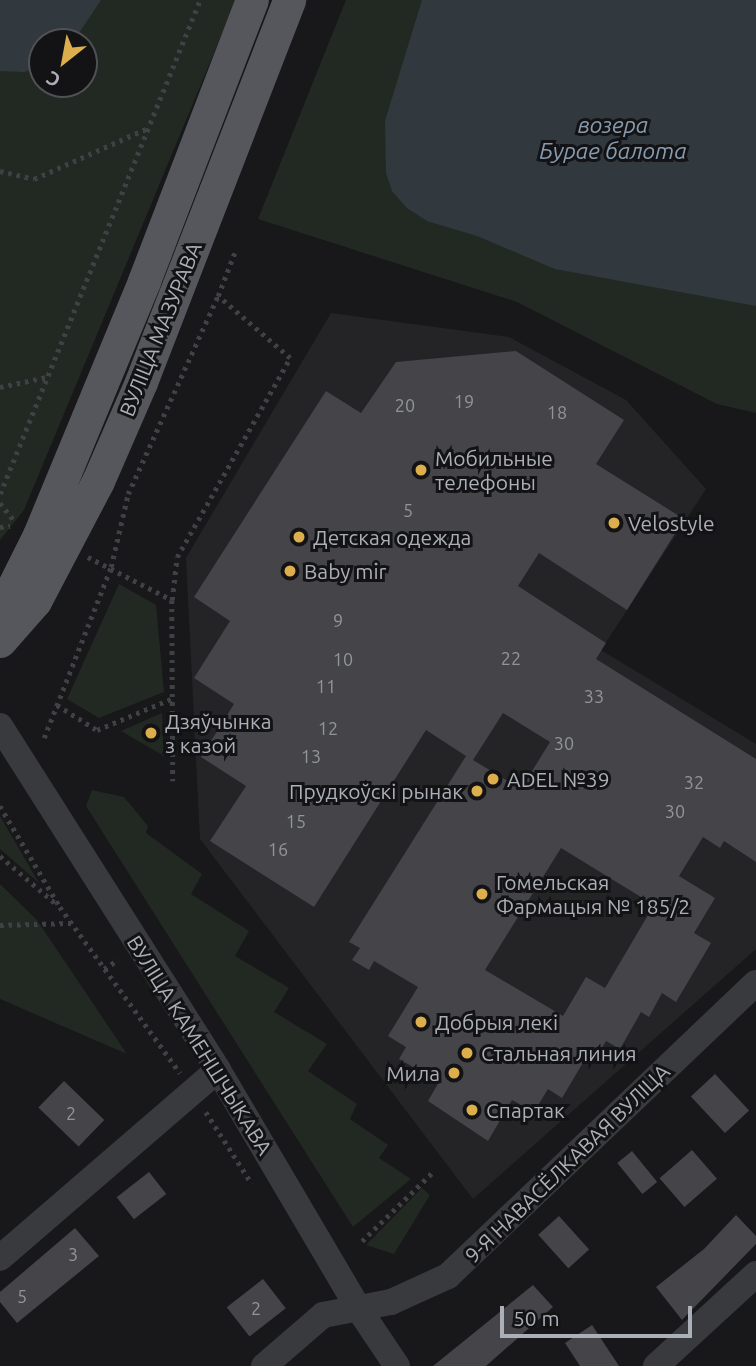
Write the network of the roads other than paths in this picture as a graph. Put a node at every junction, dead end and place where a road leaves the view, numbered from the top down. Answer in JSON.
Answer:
{"nodes":[{"id":1,"x":253,"y":0,"type":"edge"},
{"id":2,"x":289,"y":0,"type":"edge"},
{"id":3,"x":0,"y":613,"type":"edge"},
{"id":4,"x":0,"y":641,"type":"edge"},
{"id":5,"x":0,"y":726,"type":"edge"},
{"id":6,"x":756,"y":983,"type":"edge"},
{"id":7,"x":218,"y":1070,"type":"junction"},
{"id":8,"x":0,"y":1258,"type":"edge"},
{"id":9,"x":756,"y":1274,"type":"edge"},
{"id":10,"x":358,"y":1308,"type":"junction"},
{"id":11,"x":264,"y":1366,"type":"edge"},
{"id":12,"x":397,"y":1366,"type":"edge"},
{"id":13,"x":656,"y":1366,"type":"edge"}],
"edges":[{"from":1,"to":3,"type":"main road","name":"ВУЛІЦА МАЗУРАВА"},
{"from":2,"to":4,"type":"main road","name":"ВУЛІЦА МАЗУРАВА"},
{"from":5,"to":7,"type":"street","name":"ВУЛІЦА КАМЕНШЧЫКАВА"},
{"from":6,"to":10,"type":"street","name":"9-Я НАВАСЁЛКАВАЯ ВУЛІЦА"},
{"from":7,"to":8,"type":"street"},
{"from":7,"to":10,"type":"street","name":"ВУЛІЦА КАМЕНШЧЫКАВА"},
{"from":9,"to":13,"type":"street"},
{"from":10,"to":11,"type":"street","name":"9-Я НАВАСЁЛКАВАЯ ВУЛІЦА"},
{"from":10,"to":12,"type":"street","name":"ВУЛІЦА КАМЕНШЧЫКАВА"}]}
